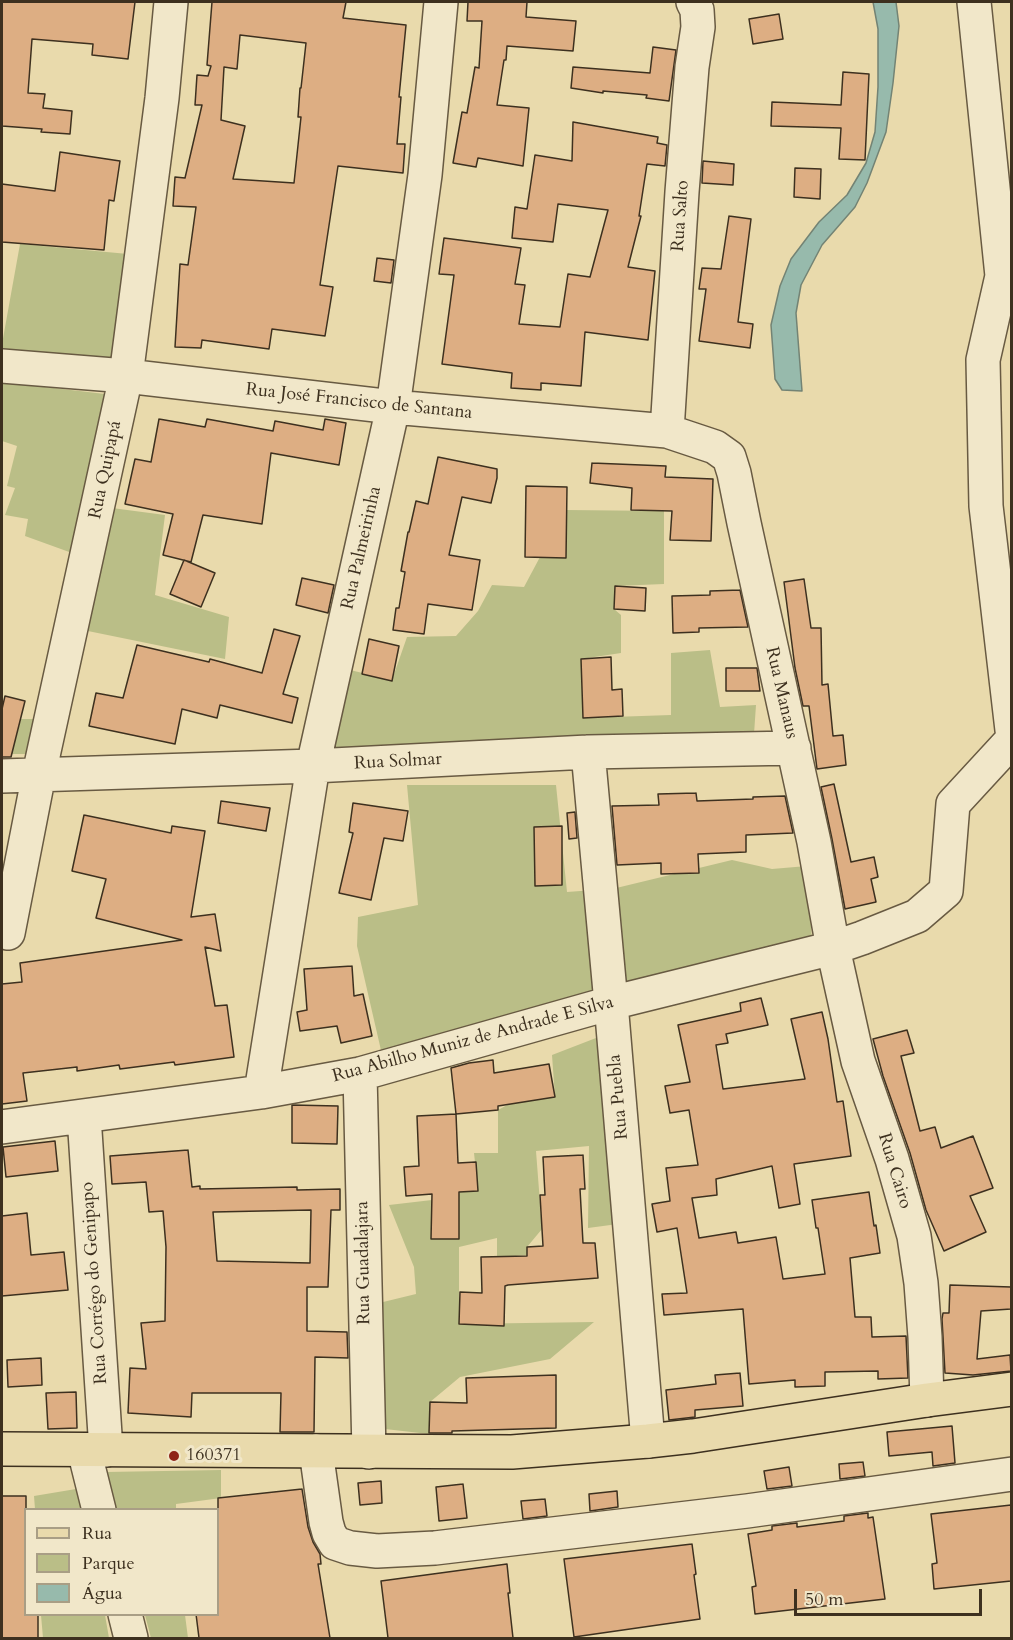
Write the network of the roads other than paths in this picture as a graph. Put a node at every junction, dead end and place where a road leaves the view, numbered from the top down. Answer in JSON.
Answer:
{"nodes":[{"id":1,"x":171,"y":2,"type":"edge"},
{"id":2,"x":441,"y":2,"type":"edge"},
{"id":3,"x":693,"y":2,"type":"edge"},
{"id":4,"x":974,"y":2,"type":"edge"},
{"id":5,"x":2,"y":366,"type":"edge"},
{"id":6,"x":126,"y":376,"type":"junction"},
{"id":7,"x":393,"y":407,"type":"junction"},
{"id":8,"x":667,"y":431,"type":"junction"},
{"id":9,"x":715,"y":447,"type":"joint"},
{"id":10,"x":1011,"y":730,"type":"edge"},
{"id":11,"x":1011,"y":740,"type":"edge"},
{"id":12,"x":794,"y":748,"type":"junction"},
{"id":13,"x":588,"y":752,"type":"junction"},
{"id":14,"x":313,"y":766,"type":"junction"},
{"id":15,"x":39,"y":774,"type":"junction"},
{"id":16,"x":2,"y":776,"type":"edge"},
{"id":17,"x":8,"y":933,"type":"dead end"},
{"id":18,"x":833,"y":948,"type":"junction"},
{"id":19,"x":611,"y":1003,"type":"junction"},
{"id":20,"x":360,"y":1074,"type":"junction"},
{"id":21,"x":261,"y":1092,"type":"junction"},
{"id":22,"x":84,"y":1116,"type":"junction"},
{"id":23,"x":2,"y":1127,"type":"edge"},
{"id":24,"x":1011,"y":1389,"type":"edge"},
{"id":25,"x":927,"y":1400,"type":"junction"},
{"id":26,"x":648,"y":1441,"type":"junction"},
{"id":27,"x":2,"y":1449,"type":"edge"},
{"id":28,"x":95,"y":1450,"type":"junction"},
{"id":29,"x":316,"y":1450,"type":"junction"},
{"id":30,"x":369,"y":1452,"type":"junction"},
{"id":31,"x":1011,"y":1474,"type":"edge"},
{"id":32,"x":99,"y":1508,"type":"edge"},
{"id":33,"x":126,"y":1616,"type":"edge"},
{"id":34,"x":131,"y":1638,"type":"edge"}],
"edges":[{"from":1,"to":6,"type":"street","name":"Rua Quipapá"},
{"from":2,"to":7,"type":"street","name":"Rua Palmeirinha"},
{"from":3,"to":8,"type":"street","name":"Rua Salto"},
{"from":4,"to":10,"type":"street"},
{"from":5,"to":6,"type":"street","name":"Rua José Francisco de Santana"},
{"from":6,"to":7,"type":"street","name":"Rua José Francisco de Santana"},
{"from":6,"to":15,"type":"street","name":"Rua Quipapá"},
{"from":7,"to":8,"type":"street","name":"Rua José Francisco de Santana"},
{"from":7,"to":14,"type":"street","name":"Rua Palmeirinha"},
{"from":8,"to":9,"type":"street","name":"Rua José Francisco de Santana"},
{"from":9,"to":12,"type":"street","name":"Rua Manaus"},
{"from":11,"to":18,"type":"street","name":"Rua Abilho Muniz de Andrade E Silva"},
{"from":12,"to":13,"type":"street","name":"Rua Solmar"},
{"from":12,"to":18,"type":"street","name":"Rua Manaus"},
{"from":13,"to":14,"type":"street","name":"Rua Solmar"},
{"from":13,"to":19,"type":"street","name":"Rua Puebla"},
{"from":14,"to":15,"type":"street","name":"Rua Solmar"},
{"from":14,"to":21,"type":"street","name":"Rua Palmeirinha"},
{"from":15,"to":16,"type":"street","name":"Rua Solmar"},
{"from":15,"to":17,"type":"street","name":"Rua Quipapá"},
{"from":18,"to":19,"type":"street","name":"Rua Abilho Muniz de Andrade E Silva"},
{"from":18,"to":25,"type":"street","name":"Rua Cairo"},
{"from":19,"to":20,"type":"street","name":"Rua Abilho Muniz de Andrade E Silva"},
{"from":19,"to":26,"type":"street","name":"Rua Puebla"},
{"from":20,"to":21,"type":"street","name":"Rua Abilho Muniz de Andrade E Silva"},
{"from":20,"to":30,"type":"street","name":"Rua Guadalajara"},
{"from":21,"to":22,"type":"street","name":"Rua Abilho Muniz de Andrade E Silva"},
{"from":22,"to":23,"type":"street","name":"Rua Abilho Muniz de Andrade E Silva"},
{"from":22,"to":28,"type":"street","name":"Rua Corrégo do Genipapo"},
{"from":24,"to":25,"type":"main road"},
{"from":25,"to":26,"type":"main road"},
{"from":26,"to":30,"type":"main road"},
{"from":27,"to":28,"type":"main road"},
{"from":28,"to":29,"type":"main road"},
{"from":28,"to":32,"type":"street","name":"Rua Corrégo do Genipapo"},
{"from":29,"to":30,"type":"main road"},
{"from":29,"to":31,"type":"street"},
{"from":33,"to":34,"type":"street"}]}
